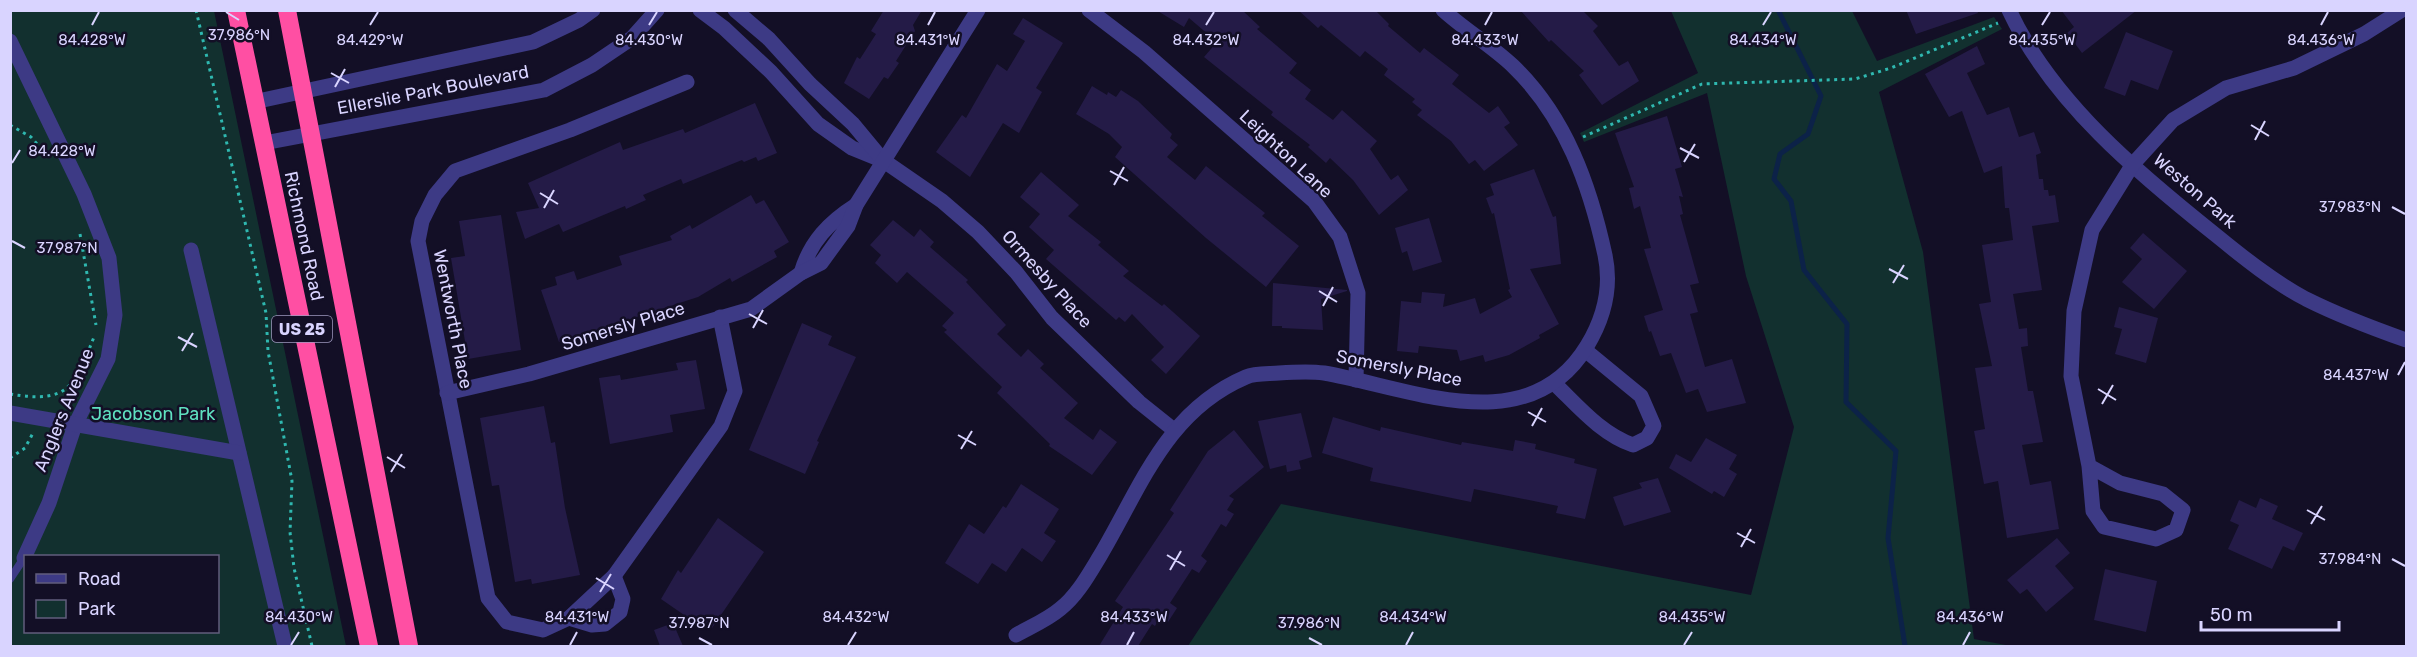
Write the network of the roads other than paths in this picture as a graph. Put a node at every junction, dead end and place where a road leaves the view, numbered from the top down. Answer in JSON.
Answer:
{"nodes":[{"id":1,"x":236,"y":10,"type":"edge"},
{"id":2,"x":287,"y":10,"type":"edge"},
{"id":3,"x":593,"y":10,"type":"edge"},
{"id":4,"x":657,"y":10,"type":"edge"},
{"id":5,"x":700,"y":10,"type":"edge"},
{"id":6,"x":735,"y":10,"type":"edge"},
{"id":7,"x":978,"y":10,"type":"edge"},
{"id":8,"x":1089,"y":10,"type":"edge"},
{"id":9,"x":1443,"y":10,"type":"edge"},
{"id":10,"x":2402,"y":10,"type":"edge"},
{"id":11,"x":2011,"y":13,"type":"edge"},
{"id":12,"x":10,"y":40,"type":"edge"},
{"id":13,"x":687,"y":82,"type":"dead end"},
{"id":14,"x":303,"y":92,"type":"junction"},
{"id":15,"x":255,"y":102,"type":"junction"},
{"id":16,"x":312,"y":133,"type":"junction"},
{"id":17,"x":264,"y":143,"type":"junction"},
{"id":18,"x":884,"y":161,"type":"junction"},
{"id":19,"x":2133,"y":164,"type":"junction"},
{"id":20,"x":190,"y":250,"type":"dead end"},
{"id":21,"x":720,"y":317,"type":"junction"},
{"id":22,"x":2406,"y":340,"type":"edge"},
{"id":23,"x":1585,"y":350,"type":"junction"},
{"id":24,"x":1356,"y":380,"type":"junction"},
{"id":25,"x":1554,"y":384,"type":"junction"},
{"id":26,"x":447,"y":393,"type":"junction"},
{"id":27,"x":10,"y":413,"type":"edge"},
{"id":28,"x":75,"y":425,"type":"junction"},
{"id":29,"x":1174,"y":430,"type":"junction"},
{"id":30,"x":239,"y":453,"type":"junction"},
{"id":31,"x":2089,"y":466,"type":"junction"},
{"id":32,"x":17,"y":561,"type":"edge"},
{"id":33,"x":614,"y":576,"type":"junction"},
{"id":34,"x":10,"y":579,"type":"edge"},
{"id":35,"x":569,"y":618,"type":"junction"},
{"id":36,"x":1016,"y":635,"type":"dead end"},
{"id":37,"x":285,"y":646,"type":"edge"},
{"id":38,"x":369,"y":646,"type":"edge"},
{"id":39,"x":409,"y":646,"type":"edge"}],
"edges":[{"from":1,"to":15,"type":"highway","name":"Richmond Road","number":"US 25"},
{"from":2,"to":14,"type":"highway","name":"Richmond Road","number":"US 25"},
{"from":3,"to":14,"type":"street","name":"Ellerslie Park Boulevard"},
{"from":4,"to":16,"type":"street","name":"Ellerslie Park Boulevard"},
{"from":5,"to":18,"type":"street","name":"Ormesby Place"},
{"from":6,"to":18,"type":"street","name":"Ormesby Place"},
{"from":7,"to":18,"type":"street","name":"Somersly Place"},
{"from":8,"to":24,"type":"street","name":"Leighton Lane"},
{"from":9,"to":23,"type":"street","name":"Somersly Place"},
{"from":10,"to":19,"type":"street"},
{"from":11,"to":19,"type":"street","name":"Weston Park"},
{"from":12,"to":28,"type":"street","name":"Anglers Avenue"},
{"from":13,"to":26,"type":"street","name":"Wentworth Place"},
{"from":14,"to":15,"type":"street","name":"Ellerslie Park Boulevard"},
{"from":14,"to":16,"type":"highway","name":"Richmond Road","number":"US 25"},
{"from":15,"to":17,"type":"highway","name":"Richmond Road","number":"US 25"},
{"from":16,"to":17,"type":"street","name":"Ellerslie Park Boulevard"},
{"from":16,"to":39,"type":"highway","name":"Richmond Road","number":"US 25"},
{"from":17,"to":38,"type":"highway","name":"Richmond Road","number":"US 25"},
{"from":18,"to":21,"type":"street","name":"Somersly Place"},
{"from":18,"to":29,"type":"street","name":"Ormesby Place"},
{"from":19,"to":22,"type":"street","name":"Weston Park"},
{"from":19,"to":31,"type":"street"},
{"from":20,"to":30,"type":"street"},
{"from":21,"to":26,"type":"street","name":"Somersly Place"},
{"from":21,"to":33,"type":"street","name":"Wentworth Place"},
{"from":23,"to":25,"type":"street","name":"Somersly Place"},
{"from":23,"to":25,"type":"street"},
{"from":24,"to":25,"type":"street","name":"Somersly Place"},
{"from":24,"to":29,"type":"street","name":"Somersly Place"},
{"from":26,"to":35,"type":"street","name":"Wentworth Place"},
{"from":27,"to":28,"type":"street"},
{"from":28,"to":30,"type":"street"},
{"from":28,"to":32,"type":"street","name":"Anglers Avenue"},
{"from":29,"to":36,"type":"street","name":"Somersly Place"},
{"from":30,"to":37,"type":"street"},
{"from":31,"to":31,"type":"street"},
{"from":32,"to":34,"type":"lane"},
{"from":33,"to":35,"type":"street","name":"Wentworth Place"},
{"from":33,"to":35,"type":"street"}]}
